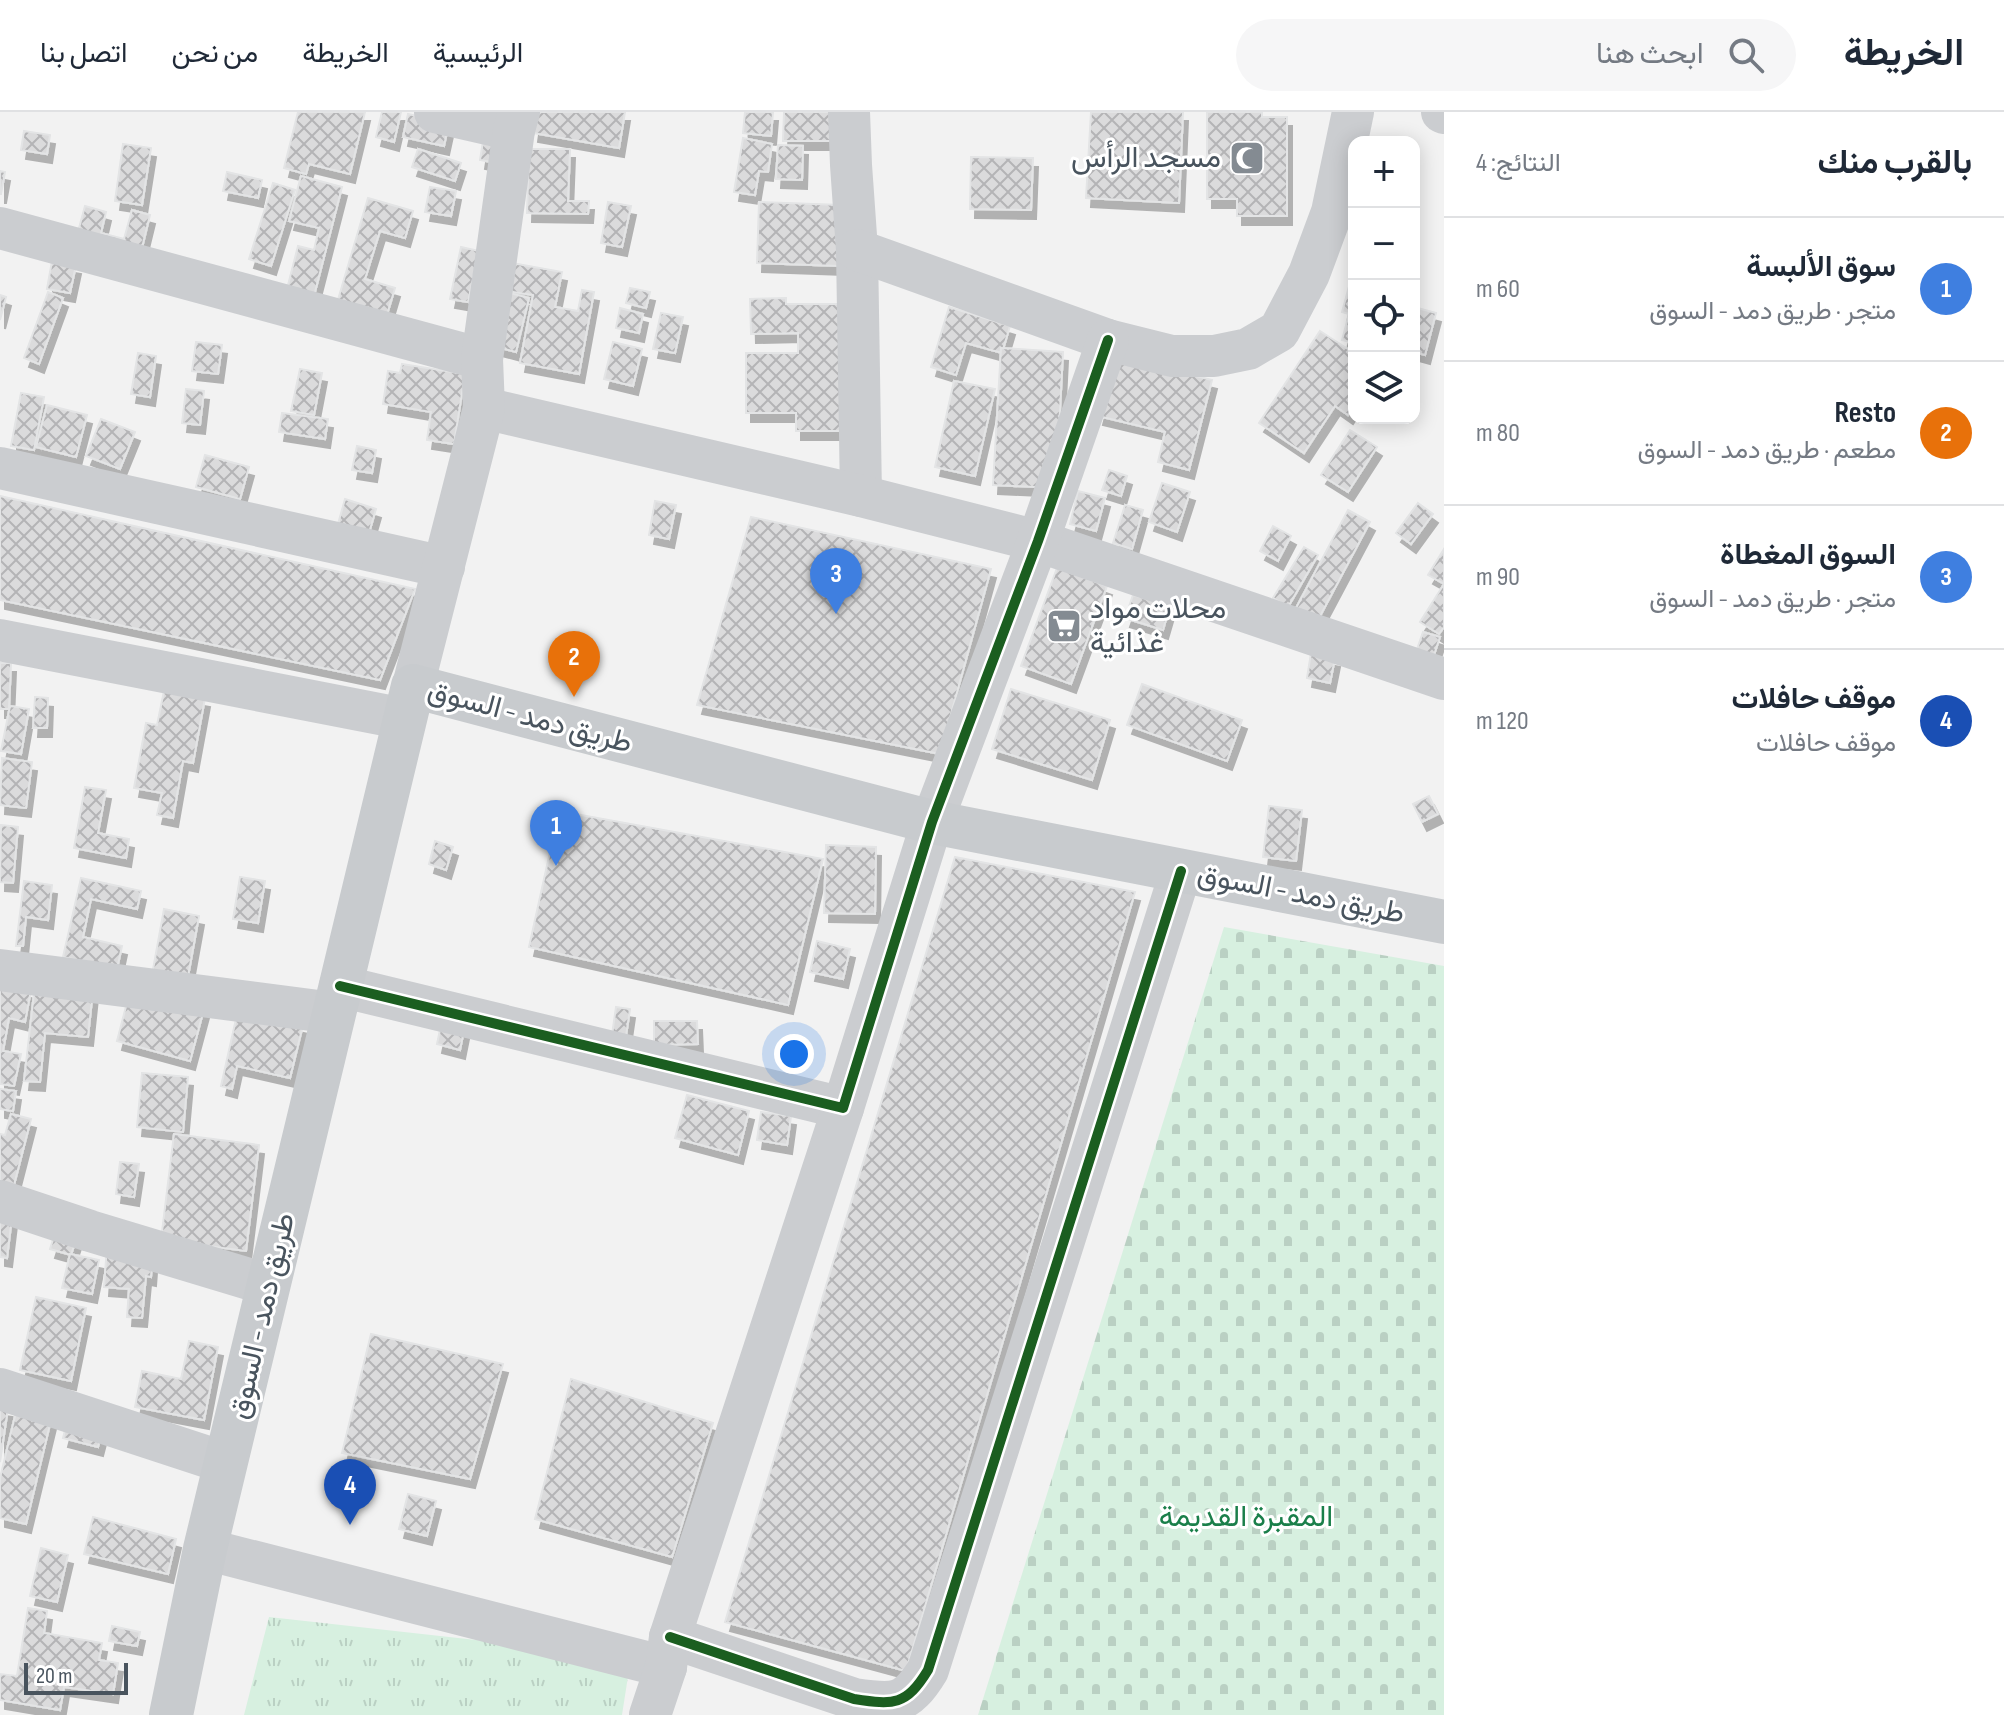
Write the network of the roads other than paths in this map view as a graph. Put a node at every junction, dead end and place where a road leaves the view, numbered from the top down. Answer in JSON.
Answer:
{"nodes":[{"id":1,"x":435,"y":112,"type":"edge"},
{"id":2,"x":849,"y":112,"type":"edge"},
{"id":3,"x":1353,"y":112,"type":"edge"},
{"id":4,"x":516,"y":121,"type":"edge"},
{"id":5,"x":0,"y":228,"type":"edge"},
{"id":6,"x":857,"y":250,"type":"junction"},
{"id":7,"x":1108,"y":340,"type":"junction"},
{"id":8,"x":482,"y":359,"type":"junction"},
{"id":9,"x":484,"y":408,"type":"junction"},
{"id":10,"x":0,"y":468,"type":"edge"},
{"id":11,"x":861,"y":496,"type":"junction"},
{"id":12,"x":1038,"y":541,"type":"junction"},
{"id":13,"x":444,"y":567,"type":"junction"},
{"id":14,"x":0,"y":640,"type":"edge"},
{"id":15,"x":1444,"y":679,"type":"edge"},
{"id":16,"x":409,"y":702,"type":"junction"},
{"id":17,"x":932,"y":822,"type":"junction"},
{"id":18,"x":1181,"y":871,"type":"junction"},
{"id":19,"x":1444,"y":922,"type":"edge"},
{"id":20,"x":0,"y":970,"type":"edge"},
{"id":21,"x":337,"y":1000,"type":"junction"},
{"id":22,"x":843,"y":1108,"type":"junction"},
{"id":23,"x":0,"y":1201,"type":"edge"},
{"id":24,"x":269,"y":1285,"type":"junction"},
{"id":25,"x":0,"y":1389,"type":"edge"},
{"id":26,"x":226,"y":1463,"type":"junction"},
{"id":27,"x":205,"y":1549,"type":"junction"},
{"id":28,"x":668,"y":1652,"type":"junction"},
{"id":29,"x":171,"y":1715,"type":"edge"},
{"id":30,"x":650,"y":1715,"type":"edge"}],
"edges":[{"from":1,"to":4,"type":"street"},
{"from":2,"to":6,"type":"street"},
{"from":3,"to":7,"type":"street"},
{"from":4,"to":8,"type":"street"},
{"from":5,"to":8,"type":"street"},
{"from":6,"to":7,"type":"street"},
{"from":6,"to":11,"type":"street"},
{"from":7,"to":12,"type":"street"},
{"from":8,"to":9,"type":"street"},
{"from":9,"to":11,"type":"street"},
{"from":9,"to":13,"type":"street"},
{"from":10,"to":13,"type":"street"},
{"from":11,"to":12,"type":"street"},
{"from":12,"to":15,"type":"street"},
{"from":12,"to":17,"type":"street"},
{"from":13,"to":16,"type":"street"},
{"from":14,"to":16,"type":"street"},
{"from":16,"to":17,"type":"main road","name":"طريق دمد - السوق"},
{"from":16,"to":21,"type":"main road","name":"طريق دمد - السوق"},
{"from":17,"to":18,"type":"main road","name":"طريق دمد - السوق"},
{"from":17,"to":22,"type":"street"},
{"from":18,"to":19,"type":"main road","name":"طريق دمد - السوق"},
{"from":18,"to":28,"type":"street"},
{"from":20,"to":21,"type":"street"},
{"from":21,"to":22,"type":"street"},
{"from":21,"to":24,"type":"main road","name":"طريق دمد - السوق"},
{"from":22,"to":28,"type":"street"},
{"from":23,"to":24,"type":"street"},
{"from":24,"to":26,"type":"main road","name":"طريق دمد - السوق"},
{"from":25,"to":26,"type":"street"},
{"from":26,"to":27,"type":"main road","name":"طريق دمد - السوق"},
{"from":27,"to":28,"type":"street"},
{"from":27,"to":29,"type":"main road","name":"طريق دمد - السوق"},
{"from":28,"to":30,"type":"street"}]}
